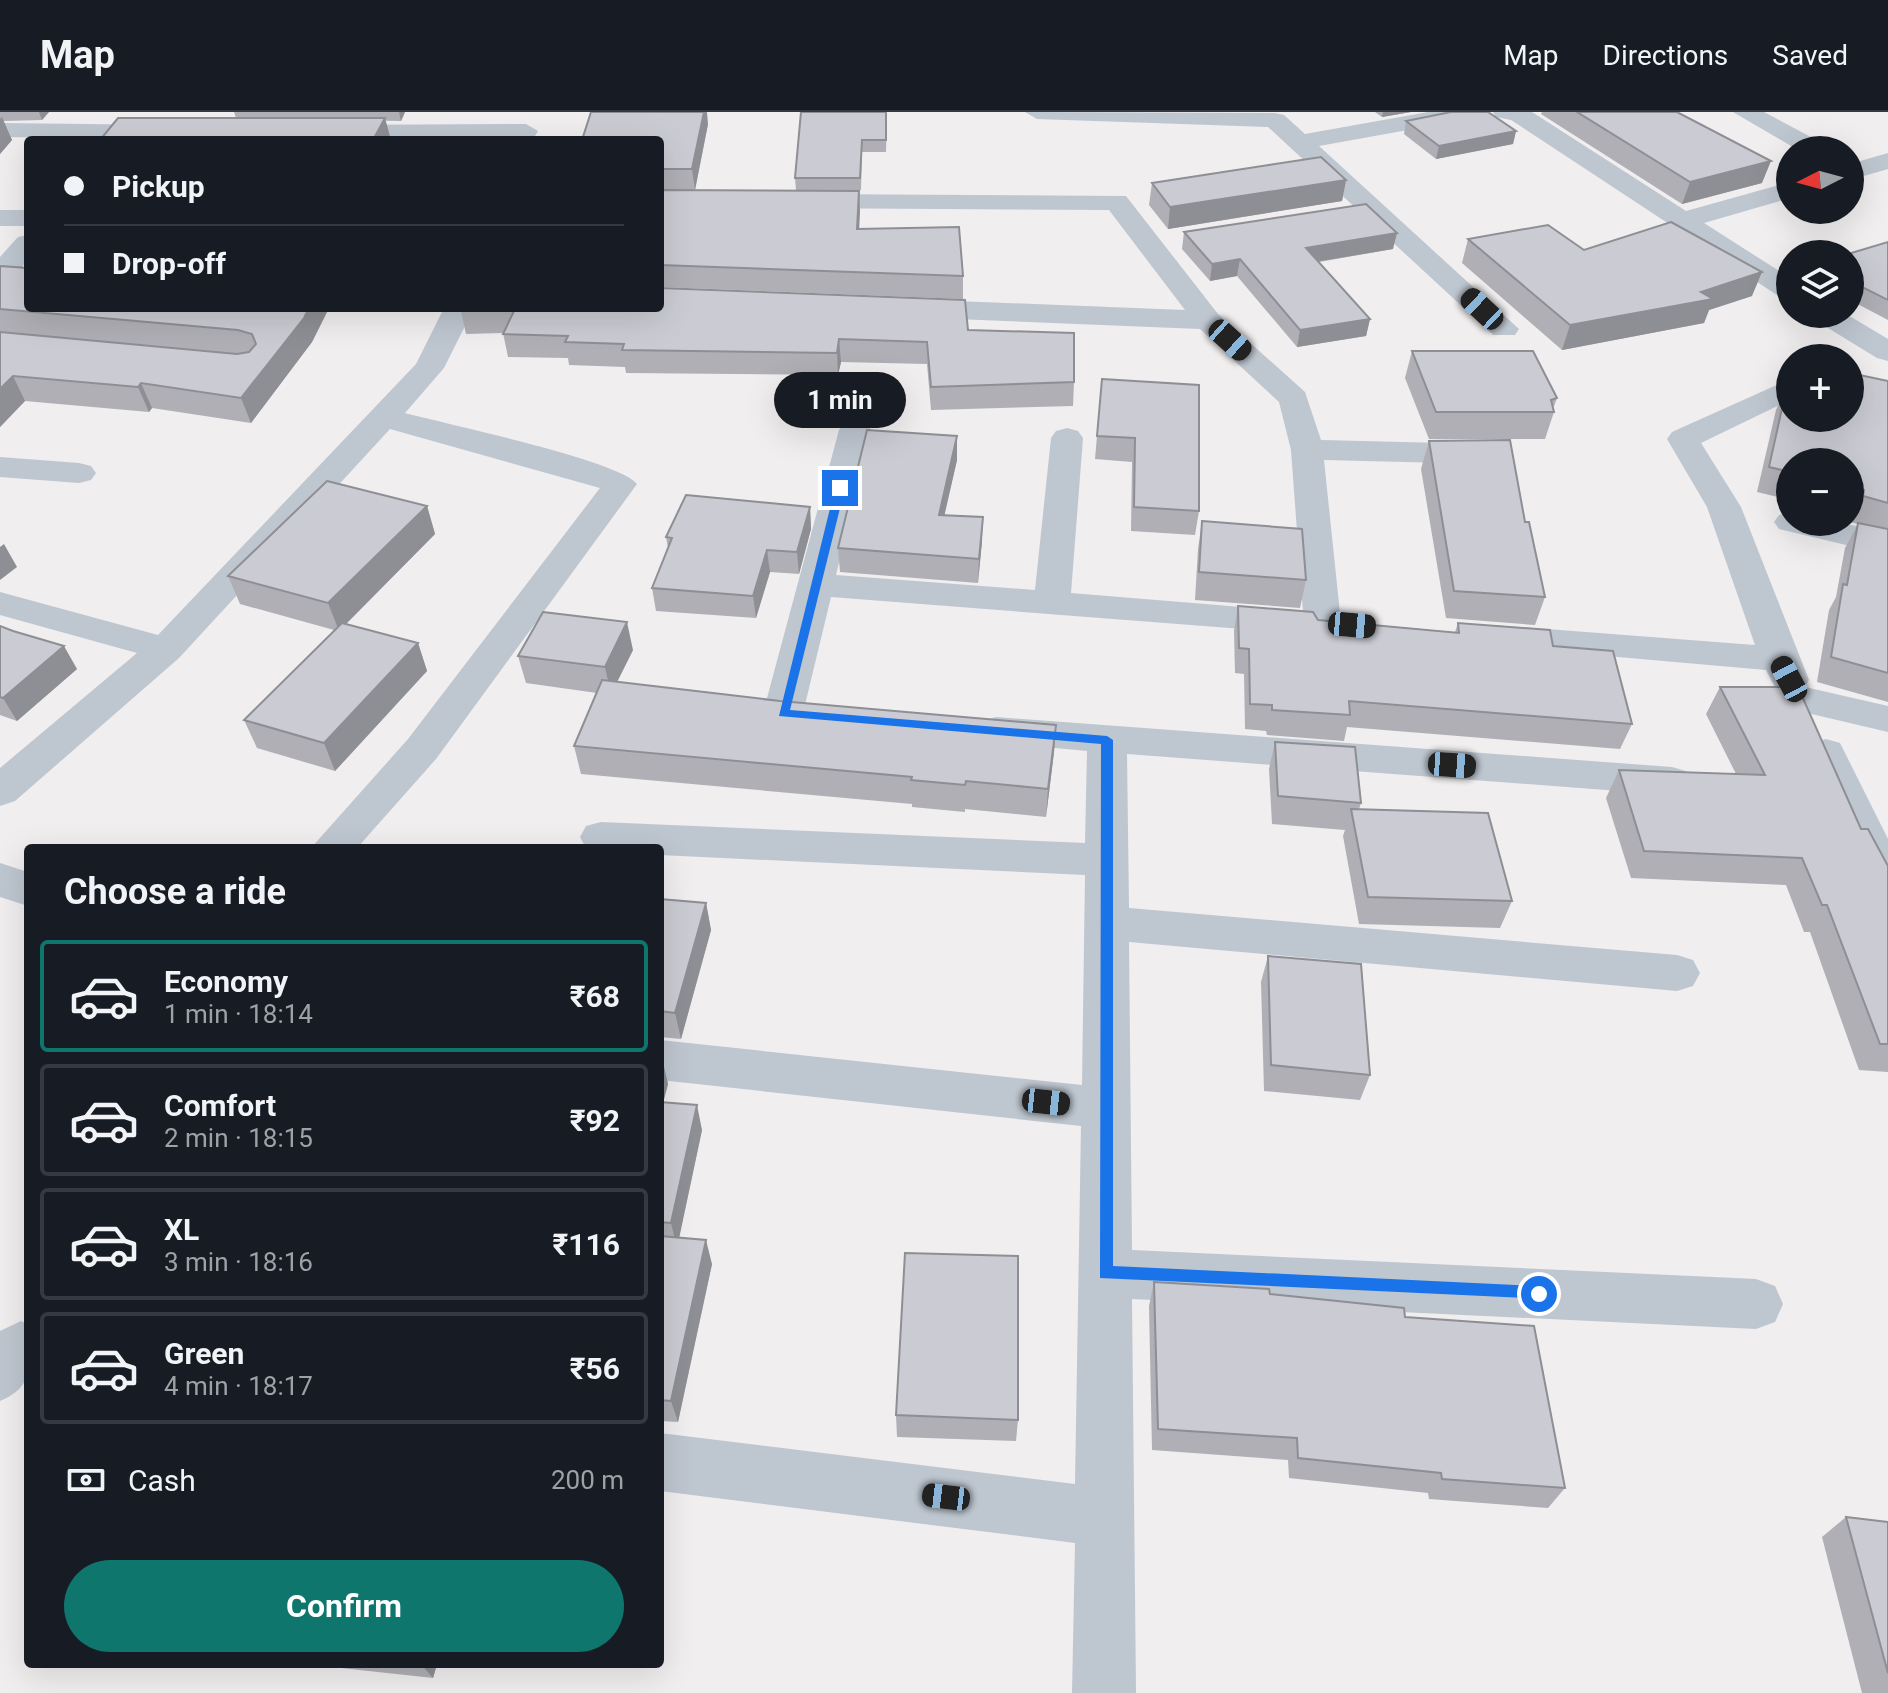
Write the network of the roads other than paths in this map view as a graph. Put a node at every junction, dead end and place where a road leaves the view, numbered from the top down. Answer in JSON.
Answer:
{"nodes":[{"id":1,"x":1037,"y":112,"type":"edge"},
{"id":2,"x":1469,"y":112,"type":"edge"},
{"id":3,"x":1505,"y":112,"type":"edge"},
{"id":4,"x":1745,"y":112,"type":"edge"},
{"id":5,"x":1072,"y":113,"type":"edge"},
{"id":6,"x":122,"y":128,"type":"edge"},
{"id":7,"x":527,"y":128,"type":"edge"},
{"id":8,"x":0,"y":130,"type":"edge"},
{"id":9,"x":197,"y":132,"type":"edge"},
{"id":10,"x":307,"y":132,"type":"edge"},
{"id":11,"x":1790,"y":136,"type":"edge"},
{"id":12,"x":1301,"y":142,"type":"junction"},
{"id":13,"x":1888,"y":161,"type":"edge"},
{"id":14,"x":1864,"y":167,"type":"edge"},
{"id":15,"x":1776,"y":194,"type":"edge"},
{"id":16,"x":770,"y":202,"type":"edge"},
{"id":17,"x":1373,"y":208,"type":"junction"},
{"id":18,"x":1343,"y":213,"type":"edge"},
{"id":19,"x":0,"y":218,"type":"edge"},
{"id":20,"x":24,"y":218,"type":"edge"},
{"id":21,"x":1681,"y":221,"type":"junction"},
{"id":22,"x":1178,"y":238,"type":"dead end"},
{"id":23,"x":1148,"y":243,"type":"junction"},
{"id":24,"x":24,"y":247,"type":"edge"},
{"id":25,"x":0,"y":274,"type":"edge"},
{"id":26,"x":1776,"y":282,"type":"edge"},
{"id":27,"x":879,"y":307,"type":"edge"},
{"id":28,"x":457,"y":312,"type":"edge"},
{"id":29,"x":1208,"y":320,"type":"junction"},
{"id":30,"x":1844,"y":328,"type":"edge"},
{"id":31,"x":1504,"y":329,"type":"dead end"},
{"id":32,"x":1875,"y":350,"type":"edge"},
{"id":33,"x":1776,"y":395,"type":"edge"},
{"id":34,"x":383,"y":417,"type":"junction"},
{"id":35,"x":855,"y":430,"type":"dead end"},
{"id":36,"x":1067,"y":438,"type":"dead end"},
{"id":37,"x":1307,"y":450,"type":"junction"},
{"id":38,"x":1505,"y":454,"type":"edge"},
{"id":39,"x":0,"y":467,"type":"edge"},
{"id":40,"x":79,"y":473,"type":"dead end"},
{"id":41,"x":1724,"y":507,"type":"junction"},
{"id":42,"x":1776,"y":519,"type":"edge"},
{"id":43,"x":1853,"y":536,"type":"edge"},
{"id":44,"x":1888,"y":544,"type":"edge"},
{"id":45,"x":816,"y":585,"type":"junction"},
{"id":46,"x":1052,"y":602,"type":"junction"},
{"id":47,"x":0,"y":603,"type":"edge"},
{"id":48,"x":1464,"y":634,"type":"edge"},
{"id":49,"x":166,"y":649,"type":"junction"},
{"id":50,"x":1779,"y":659,"type":"junction"},
{"id":51,"x":1800,"y":699,"type":"junction"},
{"id":52,"x":784,"y":713,"type":"edge"},
{"id":53,"x":1888,"y":719,"type":"edge"},
{"id":54,"x":953,"y":727,"type":"edge"},
{"id":55,"x":1107,"y":740,"type":"junction"},
{"id":56,"x":1672,"y":781,"type":"edge"},
{"id":57,"x":0,"y":791,"type":"edge"},
{"id":58,"x":601,"y":837,"type":"dead end"},
{"id":59,"x":336,"y":844,"type":"edge"},
{"id":60,"x":1107,"y":860,"type":"junction"},
{"id":61,"x":0,"y":879,"type":"edge"},
{"id":62,"x":1888,"y":884,"type":"edge"},
{"id":63,"x":24,"y":888,"type":"edge"},
{"id":64,"x":1107,"y":923,"type":"junction"},
{"id":65,"x":1677,"y":973,"type":"dead end"},
{"id":66,"x":664,"y":1060,"type":"edge"},
{"id":67,"x":1106,"y":1108,"type":"junction"},
{"id":68,"x":1105,"y":1273,"type":"junction"},
{"id":69,"x":1756,"y":1304,"type":"dead end"},
{"id":70,"x":664,"y":1462,"type":"edge"},
{"id":71,"x":1104,"y":1517,"type":"junction"},
{"id":72,"x":1104,"y":1693,"type":"edge"}],
"edges":[{"from":1,"to":5,"type":"street"},
{"from":2,"to":12,"type":"street"},
{"from":3,"to":21,"type":"street"},
{"from":4,"to":11,"type":"street"},
{"from":5,"to":12,"type":"street"},
{"from":6,"to":8,"type":"street"},
{"from":6,"to":9,"type":"street"},
{"from":7,"to":10,"type":"street"},
{"from":12,"to":17,"type":"street"},
{"from":13,"to":14,"type":"street"},
{"from":15,"to":21,"type":"street"},
{"from":16,"to":23,"type":"street"},
{"from":17,"to":18,"type":"street"},
{"from":17,"to":31,"type":"street"},
{"from":19,"to":20,"type":"street"},
{"from":21,"to":26,"type":"street"},
{"from":22,"to":23,"type":"street"},
{"from":23,"to":29,"type":"street"},
{"from":24,"to":25,"type":"street"},
{"from":27,"to":29,"type":"street"},
{"from":28,"to":34,"type":"street"},
{"from":29,"to":37,"type":"street"},
{"from":30,"to":32,"type":"street"},
{"from":33,"to":41,"type":"street"},
{"from":34,"to":49,"type":"street"},
{"from":34,"to":59,"type":"street"},
{"from":35,"to":45,"type":"street"},
{"from":36,"to":46,"type":"street"},
{"from":37,"to":38,"type":"street"},
{"from":37,"to":46,"type":"street"},
{"from":39,"to":40,"type":"street"},
{"from":41,"to":42,"type":"street"},
{"from":41,"to":50,"type":"street"},
{"from":43,"to":44,"type":"street"},
{"from":45,"to":46,"type":"street"},
{"from":45,"to":52,"type":"street"},
{"from":47,"to":49,"type":"street"},
{"from":48,"to":50,"type":"street"},
{"from":49,"to":57,"type":"street"},
{"from":50,"to":51,"type":"street"},
{"from":51,"to":53,"type":"street"},
{"from":51,"to":62,"type":"street"},
{"from":54,"to":55,"type":"street"},
{"from":55,"to":56,"type":"street"},
{"from":55,"to":60,"type":"street"},
{"from":58,"to":60,"type":"street"},
{"from":60,"to":64,"type":"street"},
{"from":61,"to":63,"type":"street"},
{"from":64,"to":65,"type":"street"},
{"from":64,"to":67,"type":"street"},
{"from":66,"to":67,"type":"street"},
{"from":67,"to":68,"type":"street"},
{"from":68,"to":69,"type":"street"},
{"from":68,"to":71,"type":"street"},
{"from":70,"to":71,"type":"street"},
{"from":71,"to":72,"type":"street"}]}
